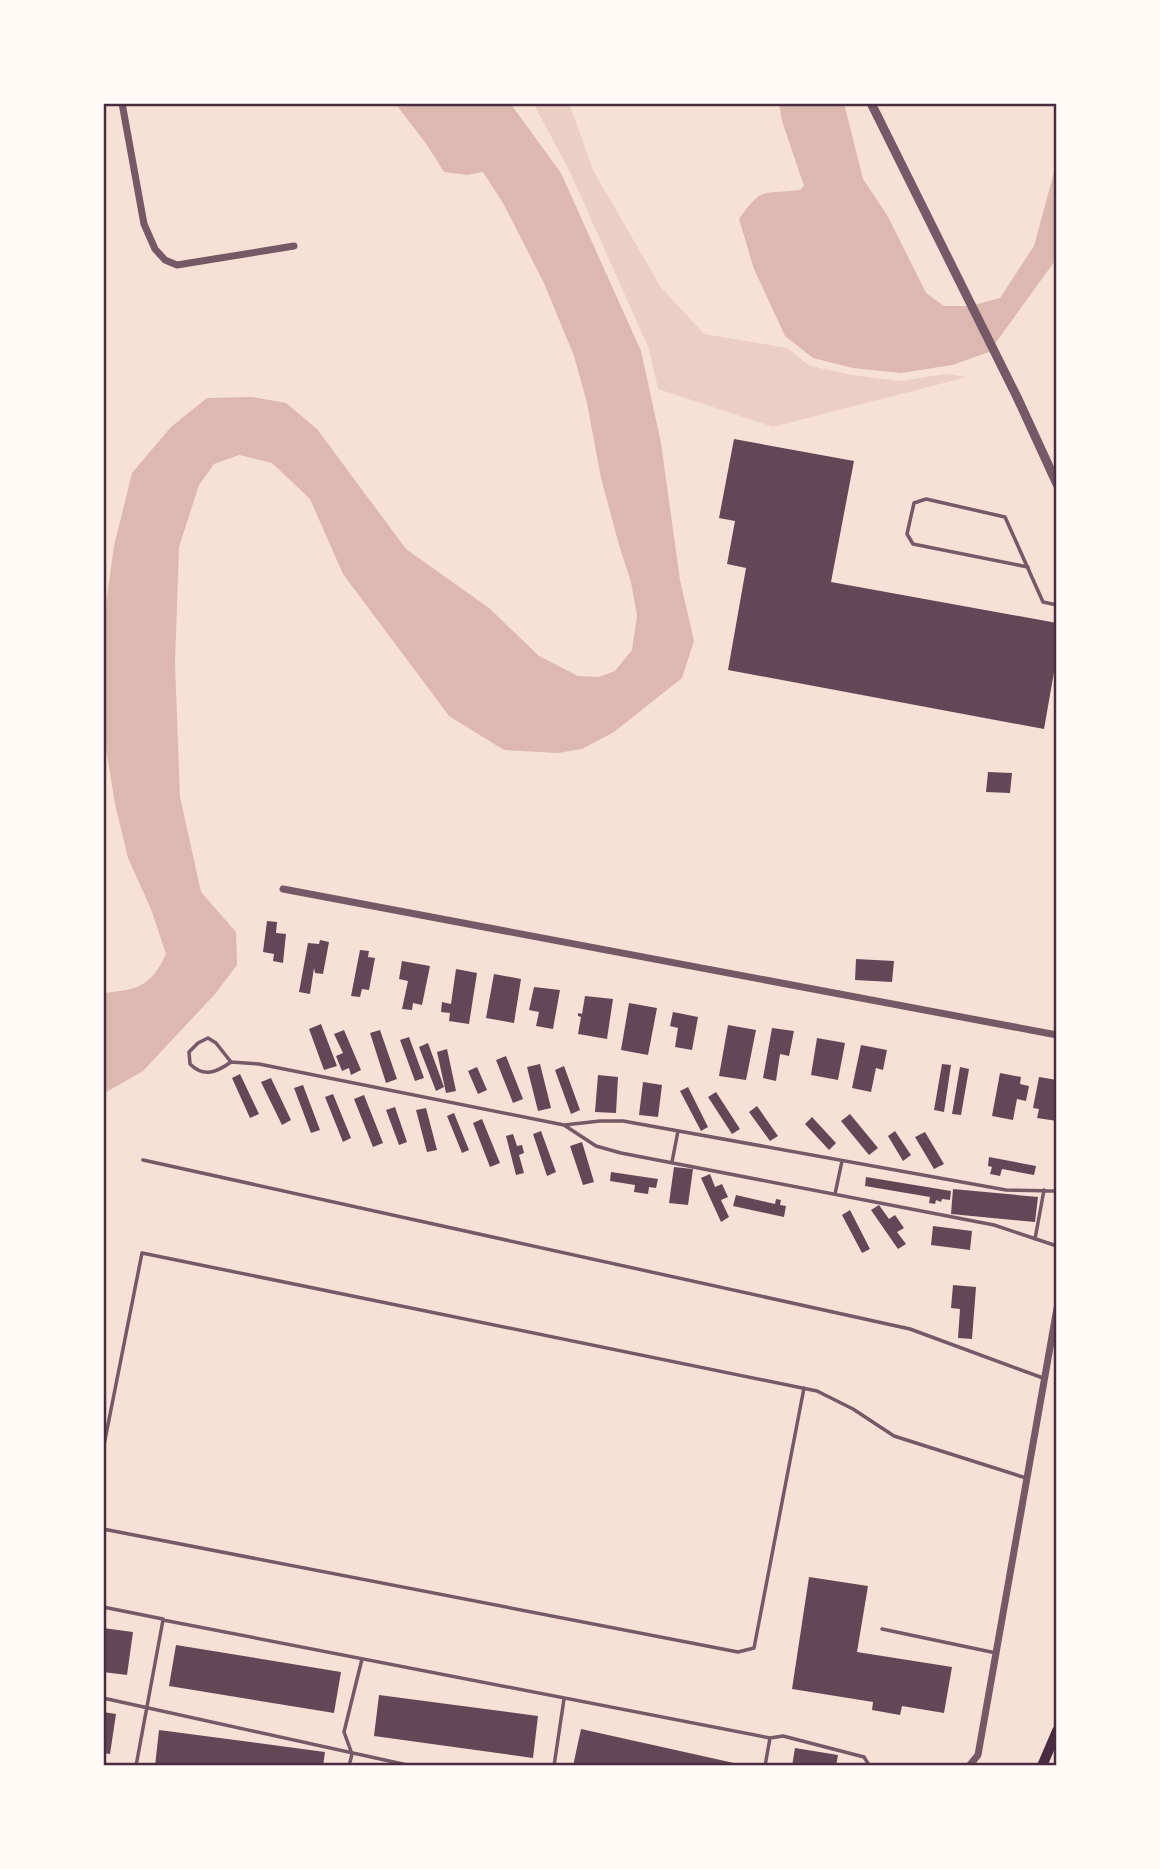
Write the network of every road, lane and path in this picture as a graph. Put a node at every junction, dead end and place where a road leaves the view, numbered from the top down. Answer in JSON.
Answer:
{"nodes":[{"id":1,"x":122,"y":103,"type":"edge"},
{"id":2,"x":871,"y":103,"type":"edge"},
{"id":3,"x":294,"y":246,"type":"dead end"},
{"id":4,"x":1057,"y":484,"type":"edge"},
{"id":5,"x":1028,"y":567,"type":"junction"},
{"id":6,"x":1057,"y":605,"type":"edge"},
{"id":7,"x":284,"y":889,"type":"dead end"},
{"id":8,"x":1057,"y":1035,"type":"edge"},
{"id":9,"x":231,"y":1062,"type":"junction"},
{"id":10,"x":564,"y":1125,"type":"junction"},
{"id":11,"x":678,"y":1131,"type":"junction"},
{"id":12,"x":143,"y":1160,"type":"dead end"},
{"id":13,"x":842,"y":1161,"type":"junction"},
{"id":14,"x":672,"y":1162,"type":"junction"},
{"id":15,"x":1044,"y":1190,"type":"junction"},
{"id":16,"x":1057,"y":1191,"type":"edge"},
{"id":17,"x":835,"y":1194,"type":"junction"},
{"id":18,"x":1035,"y":1239,"type":"junction"},
{"id":19,"x":1057,"y":1247,"type":"edge"},
{"id":20,"x":1057,"y":1308,"type":"edge"},
{"id":21,"x":1043,"y":1378,"type":"junction"},
{"id":22,"x":804,"y":1388,"type":"junction"},
{"id":23,"x":103,"y":1450,"type":"edge"},
{"id":24,"x":1026,"y":1478,"type":"junction"},
{"id":25,"x":103,"y":1528,"type":"edge"},
{"id":26,"x":103,"y":1607,"type":"edge"},
{"id":27,"x":163,"y":1620,"type":"junction"},
{"id":28,"x":882,"y":1629,"type":"dead end"},
{"id":29,"x":996,"y":1653,"type":"junction"},
{"id":30,"x":362,"y":1658,"type":"junction"},
{"id":31,"x":103,"y":1698,"type":"edge"},
{"id":32,"x":564,"y":1698,"type":"junction"},
{"id":33,"x":147,"y":1707,"type":"junction"},
{"id":34,"x":1057,"y":1731,"type":"edge"},
{"id":35,"x":770,"y":1738,"type":"junction"},
{"id":36,"x":352,"y":1754,"type":"junction"},
{"id":37,"x":868,"y":1765,"type":"edge"},
{"id":38,"x":136,"y":1766,"type":"edge"},
{"id":39,"x":349,"y":1766,"type":"edge"},
{"id":40,"x":412,"y":1766,"type":"edge"},
{"id":41,"x":554,"y":1766,"type":"edge"},
{"id":42,"x":765,"y":1766,"type":"edge"},
{"id":43,"x":882,"y":1766,"type":"edge"},
{"id":44,"x":969,"y":1766,"type":"edge"},
{"id":45,"x":1042,"y":1766,"type":"edge"}],
"edges":[{"from":1,"to":3,"type":"street"},
{"from":2,"to":4,"type":"street"},
{"from":5,"to":5,"type":"lane"},
{"from":5,"to":6,"type":"lane"},
{"from":7,"to":8,"type":"street"},
{"from":9,"to":9,"type":"lane"},
{"from":9,"to":10,"type":"lane"},
{"from":10,"to":11,"type":"lane"},
{"from":10,"to":14,"type":"lane"},
{"from":11,"to":13,"type":"lane"},
{"from":11,"to":14,"type":"lane"},
{"from":12,"to":21,"type":"lane"},
{"from":13,"to":15,"type":"lane"},
{"from":13,"to":17,"type":"lane"},
{"from":14,"to":17,"type":"lane"},
{"from":15,"to":16,"type":"lane"},
{"from":15,"to":18,"type":"lane"},
{"from":17,"to":18,"type":"lane"},
{"from":18,"to":19,"type":"lane"},
{"from":20,"to":21,"type":"street"},
{"from":21,"to":24,"type":"street"},
{"from":22,"to":23,"type":"lane"},
{"from":22,"to":24,"type":"lane"},
{"from":22,"to":25,"type":"lane"},
{"from":24,"to":29,"type":"street"},
{"from":26,"to":27,"type":"lane"},
{"from":27,"to":30,"type":"lane"},
{"from":27,"to":33,"type":"lane"},
{"from":28,"to":29,"type":"lane"},
{"from":29,"to":44,"type":"street"},
{"from":30,"to":32,"type":"lane"},
{"from":30,"to":36,"type":"lane"},
{"from":31,"to":33,"type":"lane"},
{"from":32,"to":35,"type":"lane"},
{"from":32,"to":41,"type":"lane"},
{"from":33,"to":36,"type":"lane"},
{"from":33,"to":38,"type":"lane"},
{"from":34,"to":45,"type":"main road"},
{"from":35,"to":37,"type":"lane"},
{"from":35,"to":42,"type":"lane"},
{"from":36,"to":39,"type":"lane"},
{"from":36,"to":40,"type":"lane"},
{"from":37,"to":43,"type":"lane"}]}
